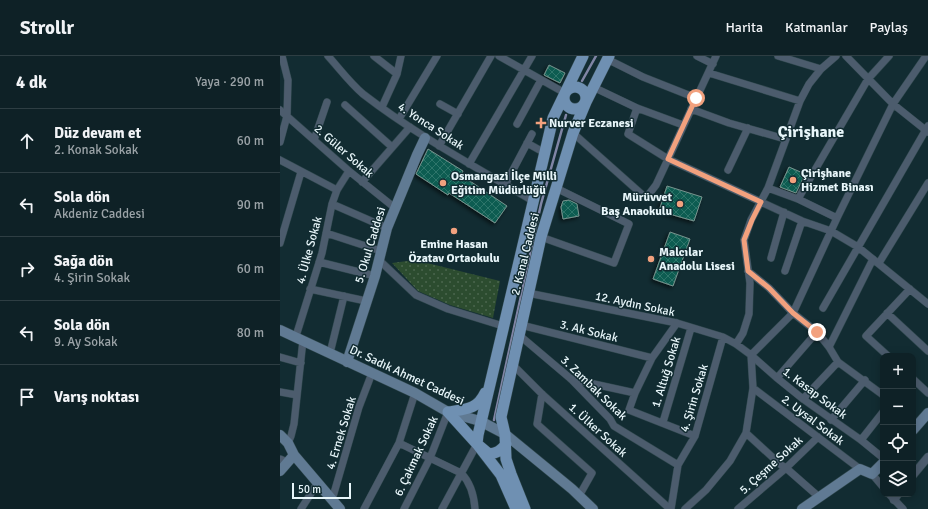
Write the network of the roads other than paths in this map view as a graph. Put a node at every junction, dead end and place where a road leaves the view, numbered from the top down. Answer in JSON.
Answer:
{"nodes":[{"id":1,"x":282,"y":56,"type":"edge"},
{"id":2,"x":328,"y":56,"type":"edge"},
{"id":3,"x":374,"y":56,"type":"edge"},
{"id":4,"x":401,"y":56,"type":"edge"},
{"id":5,"x":437,"y":56,"type":"edge"},
{"id":6,"x":491,"y":56,"type":"edge"},
{"id":7,"x":499,"y":56,"type":"edge"},
{"id":8,"x":532,"y":56,"type":"edge"},
{"id":9,"x":583,"y":56,"type":"edge"},
{"id":10,"x":697,"y":56,"type":"edge"},
{"id":11,"x":716,"y":56,"type":"edge"},
{"id":12,"x":778,"y":56,"type":"edge"},
{"id":13,"x":836,"y":56,"type":"edge"},
{"id":14,"x":846,"y":56,"type":"edge"},
{"id":15,"x":889,"y":56,"type":"edge"},
{"id":16,"x":926,"y":56,"type":"edge"},
{"id":17,"x":608,"y":58,"type":"edge"},
{"id":18,"x":713,"y":64,"type":"junction"},
{"id":19,"x":283,"y":67,"type":"edge"},
{"id":20,"x":821,"y":69,"type":"junction"},
{"id":21,"x":524,"y":70,"type":"junction"},
{"id":22,"x":709,"y":73,"type":"junction"},
{"id":23,"x":397,"y":74,"type":"junction"},
{"id":24,"x":868,"y":79,"type":"junction"},
{"id":25,"x":541,"y":80,"type":"junction"},
{"id":26,"x":593,"y":87,"type":"junction"},
{"id":27,"x":565,"y":93,"type":"junction"},
{"id":28,"x":696,"y":98,"type":"junction"},
{"id":29,"x":800,"y":101,"type":"junction"},
{"id":30,"x":327,"y":102,"type":"dead end"},
{"id":31,"x":586,"y":102,"type":"junction"},
{"id":32,"x":440,"y":104,"type":"dead end"},
{"id":33,"x":893,"y":104,"type":"junction"},
{"id":34,"x":345,"y":105,"type":"dead end"},
{"id":35,"x":382,"y":107,"type":"junction"},
{"id":36,"x":637,"y":108,"type":"junction"},
{"id":37,"x":691,"y":109,"type":"junction"},
{"id":38,"x":280,"y":110,"type":"edge"},
{"id":39,"x":458,"y":114,"type":"junction"},
{"id":40,"x":287,"y":116,"type":"junction"},
{"id":41,"x":399,"y":119,"type":"junction"},
{"id":42,"x":517,"y":124,"type":"dead end"},
{"id":43,"x":683,"y":125,"type":"junction"},
{"id":44,"x":410,"y":127,"type":"junction"},
{"id":45,"x":748,"y":128,"type":"junction"},
{"id":46,"x":927,"y":129,"type":"edge"},
{"id":47,"x":573,"y":133,"type":"junction"},
{"id":48,"x":532,"y":134,"type":"dead end"},
{"id":49,"x":425,"y":138,"type":"junction"},
{"id":50,"x":785,"y":139,"type":"junction"},
{"id":51,"x":314,"y":140,"type":"junction"},
{"id":52,"x":280,"y":142,"type":"edge"},
{"id":53,"x":527,"y":143,"type":"junction"},
{"id":54,"x":439,"y":146,"type":"junction"},
{"id":55,"x":392,"y":147,"type":"junction"},
{"id":56,"x":545,"y":153,"type":"junction"},
{"id":57,"x":668,"y":159,"type":"junction"},
{"id":58,"x":280,"y":160,"type":"edge"},
{"id":59,"x":469,"y":164,"type":"junction"},
{"id":60,"x":728,"y":170,"type":"dead end"},
{"id":61,"x":349,"y":171,"type":"junction"},
{"id":62,"x":301,"y":172,"type":"junction"},
{"id":63,"x":362,"y":182,"type":"junction"},
{"id":64,"x":928,"y":183,"type":"edge"},
{"id":65,"x":505,"y":185,"type":"junction"},
{"id":66,"x":556,"y":188,"type":"junction"},
{"id":67,"x":768,"y":188,"type":"junction"},
{"id":68,"x":337,"y":190,"type":"junction"},
{"id":69,"x":798,"y":199,"type":"junction"},
{"id":70,"x":533,"y":201,"type":"junction"},
{"id":71,"x":761,"y":202,"type":"junction"},
{"id":72,"x":332,"y":204,"type":"junction"},
{"id":73,"x":395,"y":208,"type":"junction"},
{"id":74,"x":784,"y":212,"type":"junction"},
{"id":75,"x":837,"y":218,"type":"junction"},
{"id":76,"x":802,"y":221,"type":"junction"},
{"id":77,"x":387,"y":228,"type":"junction"},
{"id":78,"x":831,"y":231,"type":"junction"},
{"id":79,"x":326,"y":233,"type":"junction"},
{"id":80,"x":540,"y":237,"type":"junction"},
{"id":81,"x":280,"y":244,"type":"edge"},
{"id":82,"x":858,"y":247,"type":"junction"},
{"id":83,"x":380,"y":255,"type":"junction"},
{"id":84,"x":772,"y":258,"type":"dead end"},
{"id":85,"x":876,"y":261,"type":"junction"},
{"id":86,"x":319,"y":262,"type":"junction"},
{"id":87,"x":748,"y":271,"type":"junction"},
{"id":88,"x":785,"y":271,"type":"dead end"},
{"id":89,"x":375,"y":276,"type":"junction"},
{"id":90,"x":310,"y":289,"type":"junction"},
{"id":91,"x":910,"y":289,"type":"junction"},
{"id":92,"x":528,"y":293,"type":"junction"},
{"id":93,"x":344,"y":296,"type":"junction"},
{"id":94,"x":366,"y":301,"type":"junction"},
{"id":95,"x":928,"y":304,"type":"edge"},
{"id":96,"x":823,"y":308,"type":"dead end"},
{"id":97,"x":793,"y":313,"type":"junction"},
{"id":98,"x":887,"y":313,"type":"junction"},
{"id":99,"x":677,"y":323,"type":"junction"},
{"id":100,"x":503,"y":326,"type":"junction"},
{"id":101,"x":691,"y":328,"type":"junction"},
{"id":102,"x":280,"y":330,"type":"edge"},
{"id":103,"x":520,"y":330,"type":"junction"},
{"id":104,"x":817,"y":332,"type":"junction"},
{"id":105,"x":723,"y":337,"type":"junction"},
{"id":106,"x":300,"y":338,"type":"junction"},
{"id":107,"x":736,"y":344,"type":"junction"},
{"id":108,"x":829,"y":347,"type":"junction"},
{"id":109,"x":928,"y":351,"type":"edge"},
{"id":110,"x":330,"y":353,"type":"junction"},
{"id":111,"x":885,"y":353,"type":"edge"},
{"id":112,"x":751,"y":355,"type":"junction"},
{"id":113,"x":280,"y":357,"type":"edge"},
{"id":114,"x":652,"y":358,"type":"junction"},
{"id":115,"x":347,"y":362,"type":"junction"},
{"id":116,"x":838,"y":362,"type":"junction"},
{"id":117,"x":301,"y":363,"type":"junction"},
{"id":118,"x":513,"y":365,"type":"junction"},
{"id":119,"x":372,"y":373,"type":"junction"},
{"id":120,"x":777,"y":378,"type":"junction"},
{"id":121,"x":571,"y":379,"type":"junction"},
{"id":122,"x":864,"y":380,"type":"junction"},
{"id":123,"x":916,"y":382,"type":"edge"},
{"id":124,"x":489,"y":385,"type":"junction"},
{"id":125,"x":753,"y":388,"type":"junction"},
{"id":126,"x":280,"y":392,"type":"edge"},
{"id":127,"x":415,"y":393,"type":"junction"},
{"id":128,"x":635,"y":393,"type":"junction"},
{"id":129,"x":880,"y":393,"type":"edge"},
{"id":130,"x":928,"y":393,"type":"edge"},
{"id":131,"x":542,"y":394,"type":"junction"},
{"id":132,"x":297,"y":395,"type":"junction"},
{"id":133,"x":803,"y":399,"type":"junction"},
{"id":134,"x":448,"y":412,"type":"junction"},
{"id":135,"x":928,"y":413,"type":"edge"},
{"id":136,"x":880,"y":416,"type":"edge"},
{"id":137,"x":831,"y":420,"type":"junction"},
{"id":138,"x":480,"y":422,"type":"junction"},
{"id":139,"x":663,"y":422,"type":"junction"},
{"id":140,"x":916,"y":427,"type":"edge"},
{"id":141,"x":746,"y":433,"type":"junction"},
{"id":142,"x":280,"y":435,"type":"edge"},
{"id":143,"x":695,"y":436,"type":"junction"},
{"id":144,"x":818,"y":437,"type":"junction"},
{"id":145,"x":506,"y":439,"type":"junction"},
{"id":146,"x":860,"y":440,"type":"junction"},
{"id":147,"x":288,"y":443,"type":"junction"},
{"id":148,"x":399,"y":443,"type":"junction"},
{"id":149,"x":477,"y":444,"type":"junction"},
{"id":150,"x":880,"y":456,"type":"edge"},
{"id":151,"x":928,"y":457,"type":"edge"},
{"id":152,"x":287,"y":458,"type":"edge"},
{"id":153,"x":430,"y":458,"type":"junction"},
{"id":154,"x":678,"y":465,"type":"junction"},
{"id":155,"x":880,"y":466,"type":"edge"},
{"id":156,"x":786,"y":468,"type":"junction"},
{"id":157,"x":860,"y":469,"type":"junction"},
{"id":158,"x":280,"y":471,"type":"edge"},
{"id":159,"x":916,"y":471,"type":"edge"},
{"id":160,"x":461,"y":472,"type":"junction"},
{"id":161,"x":872,"y":474,"type":"junction"},
{"id":162,"x":501,"y":475,"type":"junction"},
{"id":163,"x":880,"y":483,"type":"edge"},
{"id":164,"x":317,"y":484,"type":"junction"},
{"id":165,"x":579,"y":496,"type":"junction"},
{"id":166,"x":819,"y":497,"type":"junction"},
{"id":167,"x":893,"y":497,"type":"edge"},
{"id":168,"x":894,"y":497,"type":"edge"},
{"id":169,"x":332,"y":500,"type":"junction"},
{"id":170,"x":301,"y":509,"type":"edge"},
{"id":171,"x":340,"y":509,"type":"edge"},
{"id":172,"x":364,"y":509,"type":"edge"},
{"id":173,"x":404,"y":509,"type":"edge"},
{"id":174,"x":442,"y":509,"type":"edge"},
{"id":175,"x":475,"y":509,"type":"edge"},
{"id":176,"x":511,"y":509,"type":"edge"},
{"id":177,"x":516,"y":509,"type":"edge"},
{"id":178,"x":525,"y":509,"type":"edge"},
{"id":179,"x":593,"y":509,"type":"edge"},
{"id":180,"x":671,"y":509,"type":"edge"},
{"id":181,"x":685,"y":509,"type":"edge"},
{"id":182,"x":738,"y":509,"type":"edge"},
{"id":183,"x":802,"y":509,"type":"edge"},
{"id":184,"x":896,"y":509,"type":"edge"},
{"id":185,"x":903,"y":509,"type":"edge"}],
"edges":[{"from":1,"to":19,"type":"street"},
{"from":2,"to":35,"type":"street","name":"4. Yonca Sokak"},
{"from":3,"to":23,"type":"street"},
{"from":4,"to":23,"type":"street"},
{"from":5,"to":41,"type":"street"},
{"from":6,"to":39,"type":"street"},
{"from":7,"to":21,"type":"street"},
{"from":8,"to":21,"type":"street"},
{"from":9,"to":27,"type":"main road","name":"2. Kanal Caddesi"},
{"from":10,"to":18,"type":"street"},
{"from":11,"to":18,"type":"street"},
{"from":12,"to":20,"type":"street"},
{"from":13,"to":20,"type":"street"},
{"from":14,"to":24,"type":"street"},
{"from":15,"to":24,"type":"street"},
{"from":16,"to":33,"type":"street"},
{"from":17,"to":26,"type":"main road","name":"2. Kanal Caddesi"},
{"from":17,"to":28,"type":"street"},
{"from":18,"to":22,"type":"street"},
{"from":19,"to":40,"type":"street"},
{"from":20,"to":29,"type":"street"},
{"from":21,"to":25,"type":"street"},
{"from":21,"to":59,"type":"street"},
{"from":22,"to":28,"type":"street"},
{"from":22,"to":29,"type":"street"},
{"from":23,"to":35,"type":"street"},
{"from":24,"to":33,"type":"street"},
{"from":24,"to":69,"type":"street"},
{"from":25,"to":27,"type":"street"},
{"from":25,"to":42,"type":"street"},
{"from":26,"to":31,"type":"main road","name":"2. Kanal Caddesi"},
{"from":26,"to":36,"type":"street"},
{"from":27,"to":31,"type":"main road"},
{"from":27,"to":31,"type":"main road"},
{"from":27,"to":56,"type":"main road","name":"2. Kanal Caddesi"},
{"from":28,"to":37,"type":"street"},
{"from":29,"to":50,"type":"street"},
{"from":30,"to":51,"type":"street"},
{"from":31,"to":47,"type":"main road","name":"2. Kanal Caddesi"},
{"from":32,"to":39,"type":"street"},
{"from":33,"to":46,"type":"street"},
{"from":33,"to":75,"type":"street"},
{"from":34,"to":55,"type":"street"},
{"from":35,"to":41,"type":"street","name":"4. Yonca Sokak"},
{"from":36,"to":43,"type":"street"},
{"from":36,"to":57,"type":"street"},
{"from":37,"to":43,"type":"street"},
{"from":37,"to":45,"type":"street"},
{"from":38,"to":40,"type":"street","name":"2. Güler Sokak"},
{"from":39,"to":54,"type":"street"},
{"from":40,"to":51,"type":"street","name":"2. Güler Sokak"},
{"from":40,"to":52,"type":"street"},
{"from":41,"to":44,"type":"street","name":"4. Yonca Sokak"},
{"from":43,"to":57,"type":"street"},
{"from":44,"to":49,"type":"street","name":"4. Yonca Sokak"},
{"from":44,"to":55,"type":"street"},
{"from":45,"to":50,"type":"street"},
{"from":45,"to":60,"type":"street"},
{"from":46,"to":82,"type":"street"},
{"from":47,"to":57,"type":"street"},
{"from":47,"to":66,"type":"main road","name":"2. Kanal Caddesi"},
{"from":48,"to":53,"type":"street"},
{"from":49,"to":54,"type":"street","name":"4. Yonca Sokak"},
{"from":49,"to":73,"type":"main road","name":"5. Okul Caddesi"},
{"from":50,"to":67,"type":"street"},
{"from":51,"to":61,"type":"street","name":"2. Güler Sokak"},
{"from":53,"to":56,"type":"street"},
{"from":53,"to":65,"type":"street"},
{"from":54,"to":59,"type":"street","name":"4. Yonca Sokak"},
{"from":55,"to":63,"type":"street"},
{"from":56,"to":70,"type":"main road","name":"2. Kanal Caddesi"},
{"from":57,"to":71,"type":"street"},
{"from":58,"to":62,"type":"street"},
{"from":59,"to":65,"type":"street","name":"4. Yonca Sokak"},
{"from":61,"to":63,"type":"street","name":"2. Güler Sokak"},
{"from":61,"to":68,"type":"street","name":"4. Ülke Sokak"},
{"from":62,"to":68,"type":"street"},
{"from":62,"to":81,"type":"street"},
{"from":63,"to":73,"type":"street","name":"2. Güler Sokak"},
{"from":64,"to":85,"type":"street"},
{"from":65,"to":70,"type":"street","name":"4. Yonca Sokak"},
{"from":66,"to":80,"type":"main road","name":"2. Kanal Caddesi"},
{"from":66,"to":80,"type":"street"},
{"from":67,"to":69,"type":"street"},
{"from":67,"to":71,"type":"street"},
{"from":68,"to":72,"type":"street","name":"4. Ülke Sokak"},
{"from":69,"to":75,"type":"street"},
{"from":70,"to":100,"type":"main road","name":"2. Kanal Caddesi"},
{"from":71,"to":74,"type":"street"},
{"from":71,"to":87,"type":"street"},
{"from":72,"to":77,"type":"street"},
{"from":72,"to":79,"type":"street","name":"4. Ülke Sokak"},
{"from":73,"to":77,"type":"main road","name":"5. Okul Caddesi"},
{"from":74,"to":76,"type":"street"},
{"from":74,"to":84,"type":"street"},
{"from":75,"to":78,"type":"street"},
{"from":76,"to":78,"type":"street"},
{"from":76,"to":88,"type":"street"},
{"from":77,"to":83,"type":"main road","name":"5. Okul Caddesi"},
{"from":78,"to":82,"type":"street"},
{"from":78,"to":97,"type":"street"},
{"from":79,"to":83,"type":"street"},
{"from":79,"to":86,"type":"street","name":"4. Ülke Sokak"},
{"from":80,"to":92,"type":"main road","name":"2. Kanal Caddesi"},
{"from":82,"to":85,"type":"street"},
{"from":82,"to":96,"type":"street"},
{"from":83,"to":89,"type":"main road","name":"5. Okul Caddesi"},
{"from":83,"to":100,"type":"street"},
{"from":85,"to":91,"type":"street"},
{"from":85,"to":108,"type":"street"},
{"from":86,"to":89,"type":"street"},
{"from":86,"to":90,"type":"street","name":"4. Ülke Sokak"},
{"from":87,"to":97,"type":"street"},
{"from":87,"to":107,"type":"street"},
{"from":89,"to":94,"type":"main road","name":"5. Okul Caddesi"},
{"from":90,"to":93,"type":"street"},
{"from":90,"to":106,"type":"street","name":"4. Ülke Sokak"},
{"from":91,"to":95,"type":"street"},
{"from":91,"to":98,"type":"street"},
{"from":92,"to":99,"type":"street","name":"12. Aydın Sokak"},
{"from":92,"to":103,"type":"main road","name":"2. Kanal Caddesi"},
{"from":93,"to":94,"type":"street"},
{"from":93,"to":110,"type":"street"},
{"from":94,"to":115,"type":"main road","name":"5. Okul Caddesi"},
{"from":97,"to":104,"type":"street"},
{"from":97,"to":112,"type":"street"},
{"from":98,"to":109,"type":"street"},
{"from":98,"to":111,"type":"street"},
{"from":99,"to":101,"type":"street","name":"12. Aydın Sokak"},
{"from":99,"to":114,"type":"street"},
{"from":100,"to":124,"type":"main road","name":"2. Kanal Caddesi"},
{"from":101,"to":105,"type":"street","name":"12. Aydın Sokak"},
{"from":101,"to":139,"type":"street","name":"1. Altuğ Sokak"},
{"from":102,"to":106,"type":"main road","name":"Dr. Sadık Ahmet Caddesi"},
{"from":103,"to":114,"type":"street","name":"3. Ak Sokak"},
{"from":103,"to":118,"type":"main road","name":"2. Kanal Caddesi"},
{"from":103,"to":121,"type":"street","name":"3. Zambak Sokak"},
{"from":104,"to":108,"type":"street"},
{"from":104,"to":120,"type":"street"},
{"from":105,"to":107,"type":"street","name":"12. Aydın Sokak"},
{"from":105,"to":143,"type":"street","name":"4. Şirin Sokak"},
{"from":106,"to":110,"type":"main road","name":"Dr. Sadık Ahmet Caddesi"},
{"from":106,"to":117,"type":"street","name":"4. Ülke Sokak"},
{"from":107,"to":112,"type":"street","name":"1. Kasap Sokak"},
{"from":108,"to":116,"type":"street"},
{"from":110,"to":115,"type":"main road","name":"Dr. Sadık Ahmet Caddesi"},
{"from":112,"to":120,"type":"street","name":"1. Kasap Sokak"},
{"from":112,"to":125,"type":"street"},
{"from":113,"to":117,"type":"street"},
{"from":114,"to":128,"type":"street"},
{"from":115,"to":119,"type":"main road","name":"Dr. Sadık Ahmet Caddesi"},
{"from":116,"to":122,"type":"street"},
{"from":116,"to":133,"type":"street"},
{"from":117,"to":132,"type":"street","name":"4. Ülke Sokak"},
{"from":118,"to":131,"type":"street","name":"1. Ülker Sokak"},
{"from":118,"to":145,"type":"main road","name":"2. Kanal Caddesi"},
{"from":119,"to":127,"type":"main road","name":"Dr. Sadık Ahmet Caddesi"},
{"from":119,"to":169,"type":"street","name":"4. Ernek Sokak"},
{"from":120,"to":133,"type":"street","name":"1. Kasap Sokak"},
{"from":121,"to":128,"type":"street"},
{"from":121,"to":154,"type":"street","name":"3. Zambak Sokak"},
{"from":122,"to":129,"type":"street"},
{"from":122,"to":137,"type":"street"},
{"from":123,"to":130,"type":"street"},
{"from":124,"to":134,"type":"main road"},
{"from":124,"to":138,"type":"main road","name":"2. Kanal Caddesi"},
{"from":125,"to":141,"type":"street"},
{"from":125,"to":144,"type":"street","name":"2. Uysal Sokak"},
{"from":126,"to":132,"type":"street"},
{"from":127,"to":134,"type":"main road","name":"Dr. Sadık Ahmet Caddesi"},
{"from":127,"to":148,"type":"street"},
{"from":128,"to":139,"type":"street"},
{"from":131,"to":165,"type":"street"},
{"from":131,"to":180,"type":"street","name":"1. Ülker Sokak"},
{"from":132,"to":147,"type":"street","name":"4. Ülke Sokak"},
{"from":133,"to":137,"type":"street","name":"1. Kasap Sokak"},
{"from":134,"to":138,"type":"main road","name":"Dr. Sadık Ahmet Caddesi"},
{"from":134,"to":149,"type":"main road"},
{"from":134,"to":153,"type":"street","name":"6. Çakmak Sokak"},
{"from":135,"to":140,"type":"main road"},
{"from":136,"to":146,"type":"street"},
{"from":137,"to":146,"type":"street","name":"1. Kasap Sokak"},
{"from":138,"to":145,"type":"main road","name":"Dr. Sadık Ahmet Caddesi"},
{"from":138,"to":149,"type":"main road","name":"2. Kanal Caddesi"},
{"from":139,"to":143,"type":"street"},
{"from":141,"to":156,"type":"street"},
{"from":141,"to":181,"type":"street"},
{"from":142,"to":147,"type":"main road"},
{"from":143,"to":154,"type":"street","name":"4. Şirin Sokak"},
{"from":144,"to":156,"type":"street","name":"5. Çeşme Sokak"},
{"from":144,"to":157,"type":"street","name":"2. Uysal Sokak"},
{"from":145,"to":149,"type":"main road"},
{"from":145,"to":165,"type":"main road","name":"Dr. Sadık Ahmet Caddesi"},
{"from":145,"to":178,"type":"main road","name":"2. Kanal Caddesi"},
{"from":146,"to":150,"type":"street","name":"1. Kasap Sokak"},
{"from":147,"to":152,"type":"main road"},
{"from":148,"to":153,"type":"street"},
{"from":148,"to":172,"type":"street"},
{"from":149,"to":160,"type":"street"},
{"from":149,"to":162,"type":"main road"},
{"from":151,"to":159,"type":"street"},
{"from":152,"to":158,"type":"main road"},
{"from":152,"to":164,"type":"main road"},
{"from":153,"to":160,"type":"street"},
{"from":153,"to":173,"type":"street","name":"6. Çakmak Sokak"},
{"from":154,"to":180,"type":"street","name":"4. Şirin Sokak"},
{"from":155,"to":161,"type":"main road"},
{"from":156,"to":166,"type":"street"},
{"from":156,"to":182,"type":"street","name":"5. Çeşme Sokak"},
{"from":157,"to":161,"type":"main road"},
{"from":157,"to":166,"type":"main road"},
{"from":160,"to":174,"type":"street"},
{"from":160,"to":175,"type":"street"},
{"from":161,"to":163,"type":"street"},
{"from":162,"to":176,"type":"street"},
{"from":162,"to":177,"type":"main road"},
{"from":164,"to":169,"type":"main road"},
{"from":164,"to":170,"type":"street"},
{"from":165,"to":179,"type":"main road","name":"Dr. Sadık Ahmet Caddesi"},
{"from":166,"to":183,"type":"main road"},
{"from":167,"to":184,"type":"street"},
{"from":168,"to":185,"type":"street"},
{"from":169,"to":171,"type":"main road"}]}
